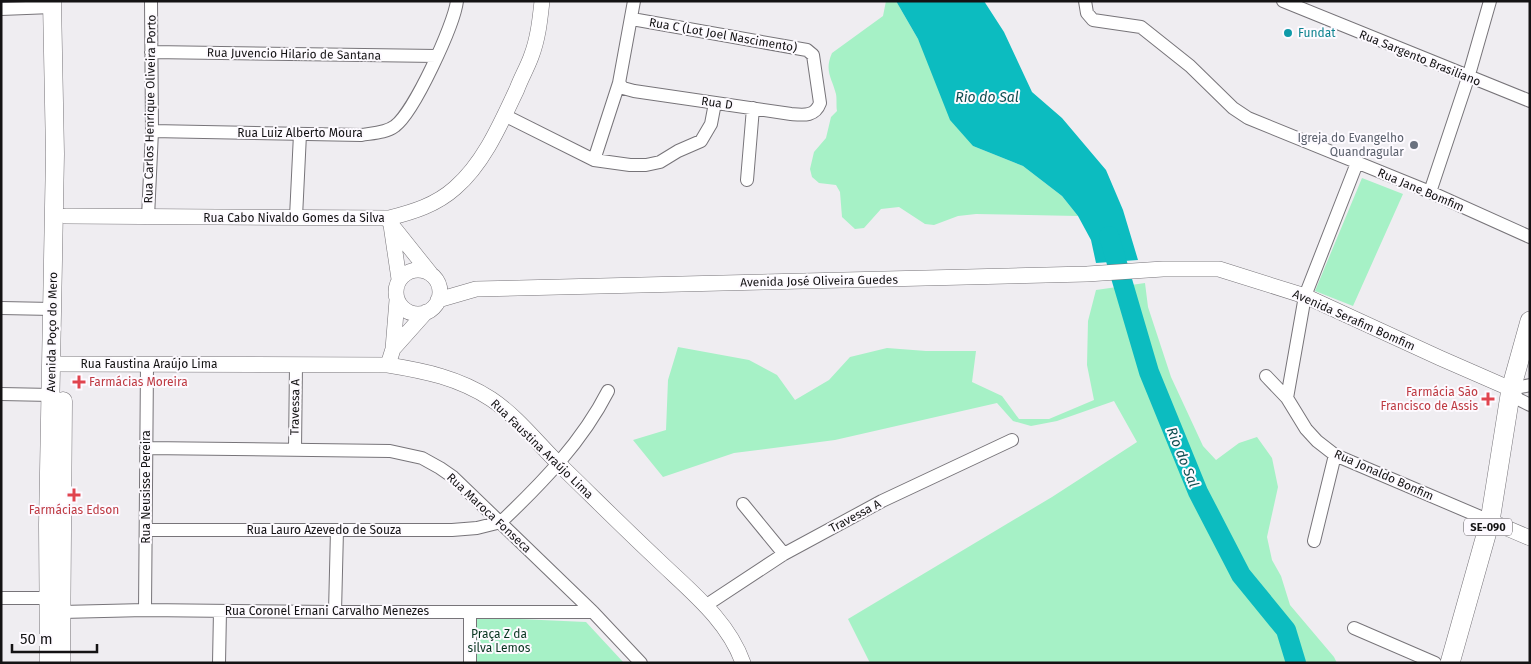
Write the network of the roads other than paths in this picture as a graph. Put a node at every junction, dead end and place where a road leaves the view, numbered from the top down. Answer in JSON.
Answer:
{"nodes":[{"id":1,"x":151,"y":1,"type":"edge"},
{"id":2,"x":457,"y":1,"type":"edge"},
{"id":3,"x":542,"y":1,"type":"edge"},
{"id":4,"x":634,"y":1,"type":"edge"},
{"id":5,"x":1085,"y":1,"type":"edge"},
{"id":6,"x":1283,"y":1,"type":"edge"},
{"id":7,"x":1490,"y":1,"type":"edge"},
{"id":8,"x":56,"y":3,"type":"edge"},
{"id":9,"x":1,"y":8,"type":"edge"},
{"id":10,"x":632,"y":19,"type":"junction"},
{"id":11,"x":151,"y":52,"type":"junction"},
{"id":12,"x":437,"y":56,"type":"junction"},
{"id":13,"x":1468,"y":78,"type":"junction"},
{"id":14,"x":620,"y":83,"type":"junction"},
{"id":15,"x":1530,"y":101,"type":"edge"},
{"id":16,"x":715,"y":103,"type":"junction"},
{"id":17,"x":753,"y":108,"type":"junction"},
{"id":18,"x":817,"y":110,"type":"joint"},
{"id":19,"x":504,"y":115,"type":"junction"},
{"id":20,"x":152,"y":131,"type":"junction"},
{"id":21,"x":300,"y":134,"type":"junction"},
{"id":22,"x":594,"y":160,"type":"junction"},
{"id":23,"x":1357,"y":163,"type":"junction"},
{"id":24,"x":747,"y":180,"type":"dead end"},
{"id":25,"x":1430,"y":192,"type":"junction"},
{"id":26,"x":66,"y":216,"type":"junction"},
{"id":27,"x":148,"y":217,"type":"junction"},
{"id":28,"x":296,"y":217,"type":"junction"},
{"id":29,"x":390,"y":221,"type":"junction"},
{"id":30,"x":1530,"y":237,"type":"edge"},
{"id":31,"x":1163,"y":269,"type":"joint"},
{"id":32,"x":433,"y":276,"type":"junction"},
{"id":33,"x":399,"y":279,"type":"junction"},
{"id":34,"x":476,"y":289,"type":"junction"},
{"id":35,"x":1305,"y":296,"type":"junction"},
{"id":36,"x":397,"y":300,"type":"junction"},
{"id":37,"x":438,"y":300,"type":"junction"},
{"id":38,"x":1,"y":308,"type":"edge"},
{"id":39,"x":53,"y":309,"type":"junction"},
{"id":40,"x":426,"y":312,"type":"junction"},
{"id":41,"x":1530,"y":321,"type":"edge"},
{"id":42,"x":393,"y":349,"type":"junction"},
{"id":43,"x":58,"y":364,"type":"junction"},
{"id":44,"x":147,"y":364,"type":"junction"},
{"id":45,"x":296,"y":365,"type":"junction"},
{"id":46,"x":388,"y":365,"type":"junction"},
{"id":47,"x":1266,"y":376,"type":"dead end"},
{"id":48,"x":1521,"y":387,"type":"edge"},
{"id":49,"x":608,"y":391,"type":"dead end"},
{"id":50,"x":1,"y":394,"type":"edge"},
{"id":51,"x":52,"y":395,"type":"junction"},
{"id":52,"x":1286,"y":398,"type":"junction"},
{"id":53,"x":1530,"y":405,"type":"edge"},
{"id":54,"x":1012,"y":440,"type":"dead end"},
{"id":55,"x":146,"y":448,"type":"junction"},
{"id":56,"x":295,"y":449,"type":"junction"},
{"id":57,"x":1335,"y":455,"type":"junction"},
{"id":58,"x":558,"y":464,"type":"junction"},
{"id":59,"x":743,"y":504,"type":"dead end"},
{"id":60,"x":1490,"y":521,"type":"junction"},
{"id":61,"x":501,"y":522,"type":"junction"},
{"id":62,"x":146,"y":530,"type":"junction"},
{"id":63,"x":337,"y":530,"type":"junction"},
{"id":64,"x":1530,"y":538,"type":"edge"},
{"id":65,"x":1314,"y":541,"type":"dead end"},
{"id":66,"x":784,"y":554,"type":"junction"},
{"id":67,"x":1,"y":598,"type":"edge"},
{"id":68,"x":48,"y":598,"type":"junction"},
{"id":69,"x":705,"y":606,"type":"junction"},
{"id":70,"x":145,"y":610,"type":"junction"},
{"id":71,"x":220,"y":611,"type":"junction"},
{"id":72,"x":62,"y":612,"type":"junction"},
{"id":73,"x":335,"y":612,"type":"junction"},
{"id":74,"x":470,"y":612,"type":"junction"},
{"id":75,"x":593,"y":612,"type":"junction"},
{"id":76,"x":1354,"y":628,"type":"dead end"},
{"id":77,"x":55,"y":662,"type":"edge"},
{"id":78,"x":219,"y":663,"type":"edge"},
{"id":79,"x":470,"y":663,"type":"edge"},
{"id":80,"x":641,"y":663,"type":"edge"},
{"id":81,"x":743,"y":663,"type":"edge"},
{"id":82,"x":1435,"y":663,"type":"edge"},
{"id":83,"x":1450,"y":663,"type":"edge"}],
"edges":[{"from":1,"to":11,"type":"street","name":"Rua Carlos Henrique Oliveira Porto"},
{"from":2,"to":12,"type":"street","name":"Rua Luiz Alberto Moura"},
{"from":3,"to":19,"type":"street","name":"Rua Cabo Nivaldo Gomes da Silva"},
{"from":4,"to":10,"type":"street"},
{"from":5,"to":23,"type":"street","name":"Rua Jane Bomfim"},
{"from":6,"to":13,"type":"street","name":"Rua Sargento Brasiliano"},
{"from":7,"to":13,"type":"street"},
{"from":8,"to":9,"type":"street"},
{"from":8,"to":26,"type":"main road","name":"Avenida Poço do Mero"},
{"from":8,"to":39,"type":"main road","name":"Avenida Poço do Mero"},
{"from":10,"to":14,"type":"street"},
{"from":10,"to":18,"type":"street","name":"Rua C (Lot Joel Nascimento)"},
{"from":11,"to":12,"type":"street","name":"Rua Juvencio Hilario de Santana"},
{"from":11,"to":20,"type":"street","name":"Rua Carlos Henrique Oliveira Porto"},
{"from":12,"to":21,"type":"street","name":"Rua Luiz Alberto Moura"},
{"from":13,"to":15,"type":"street","name":"Rua Sargento Brasiliano"},
{"from":13,"to":25,"type":"street"},
{"from":14,"to":16,"type":"street","name":"Rua D"},
{"from":14,"to":22,"type":"street"},
{"from":16,"to":17,"type":"street","name":"Rua D"},
{"from":16,"to":22,"type":"street"},
{"from":17,"to":18,"type":"street","name":"Rua D"},
{"from":17,"to":24,"type":"street"},
{"from":19,"to":22,"type":"street"},
{"from":19,"to":29,"type":"street","name":"Rua Cabo Nivaldo Gomes da Silva"},
{"from":20,"to":21,"type":"street","name":"Rua Luiz Alberto Moura"},
{"from":20,"to":27,"type":"street","name":"Rua Carlos Henrique Oliveira Porto"},
{"from":21,"to":28,"type":"street"},
{"from":23,"to":25,"type":"street","name":"Rua Jane Bomfim"},
{"from":23,"to":35,"type":"street"},
{"from":25,"to":30,"type":"street","name":"Rua Jane Bomfim"},
{"from":26,"to":27,"type":"street","name":"Rua Cabo Nivaldo Gomes da Silva"},
{"from":26,"to":43,"type":"main road","name":"Avenida Poço do Mero"},
{"from":27,"to":28,"type":"street","name":"Rua Cabo Nivaldo Gomes da Silva"},
{"from":28,"to":29,"type":"street","name":"Rua Cabo Nivaldo Gomes da Silva"},
{"from":29,"to":32,"type":"street"},
{"from":29,"to":33,"type":"street"},
{"from":31,"to":34,"type":"street","name":"Avenida José Oliveira Guedes"},
{"from":31,"to":35,"type":"street","name":"Avenida Serafim Bomfim"},
{"from":32,"to":33,"type":"street"},
{"from":32,"to":34,"type":"street","name":"Avenida José Oliveira Guedes"},
{"from":32,"to":37,"type":"street"},
{"from":33,"to":36,"type":"street"},
{"from":34,"to":37,"type":"street","name":"Avenida José Oliveira Guedes"},
{"from":35,"to":48,"type":"street","name":"Avenida Serafim Bomfim"},
{"from":35,"to":52,"type":"street"},
{"from":36,"to":40,"type":"street"},
{"from":36,"to":42,"type":"street"},
{"from":37,"to":40,"type":"street"},
{"from":38,"to":39,"type":"street"},
{"from":39,"to":43,"type":"main road","name":"Avenida Poço do Mero"},
{"from":40,"to":42,"type":"street"},
{"from":41,"to":48,"type":"main road","number":"SE-090"},
{"from":42,"to":46,"type":"street"},
{"from":43,"to":44,"type":"street","name":"Rua Faustina Araújo Lima"},
{"from":43,"to":51,"type":"main road","name":"Avenida Poço do Mero"},
{"from":43,"to":72,"type":"main road","name":"Avenida Poço do Mero"},
{"from":44,"to":45,"type":"street","name":"Rua Faustina Araújo Lima"},
{"from":44,"to":55,"type":"street","name":"Rua Neusisse Pereira"},
{"from":45,"to":46,"type":"street","name":"Rua Faustina Araújo Lima"},
{"from":45,"to":56,"type":"street","name":"Travessa A"},
{"from":46,"to":58,"type":"street","name":"Rua Faustina Araújo Lima"},
{"from":47,"to":52,"type":"street","name":"Rua Jonaldo Bonfim"},
{"from":48,"to":53,"type":"street","name":"Avenida Serafim Bomfim"},
{"from":48,"to":60,"type":"main road","number":"SE-090"},
{"from":49,"to":58,"type":"street"},
{"from":50,"to":51,"type":"street"},
{"from":51,"to":68,"type":"main road","name":"Avenida Poço do Mero"},
{"from":52,"to":57,"type":"street","name":"Rua Jonaldo Bonfim"},
{"from":54,"to":66,"type":"street","name":"Travessa A"},
{"from":55,"to":56,"type":"street","name":"Rua Maroca Fonseca"},
{"from":55,"to":62,"type":"street","name":"Rua Neusisse Pereira"},
{"from":56,"to":61,"type":"street","name":"Rua Maroca Fonseca"},
{"from":57,"to":60,"type":"street","name":"Rua Jonaldo Bonfim"},
{"from":57,"to":65,"type":"street"},
{"from":58,"to":61,"type":"street"},
{"from":58,"to":69,"type":"street","name":"Rua Faustina Araújo Lima"},
{"from":59,"to":66,"type":"street"},
{"from":60,"to":64,"type":"street","name":"Rua Jonaldo Bonfim"},
{"from":60,"to":83,"type":"main road","number":"SE-090"},
{"from":61,"to":63,"type":"street","name":"Rua Lauro Azevedo de Souza"},
{"from":61,"to":75,"type":"street","name":"Rua Maroca Fonseca"},
{"from":62,"to":63,"type":"street","name":"Rua Lauro Azevedo de Souza"},
{"from":62,"to":70,"type":"street","name":"Rua Neusisse Pereira"},
{"from":63,"to":73,"type":"street"},
{"from":66,"to":69,"type":"street","name":"Travessa A"},
{"from":67,"to":68,"type":"street"},
{"from":68,"to":77,"type":"main road","name":"Avenida Poço do Mero"},
{"from":69,"to":81,"type":"street","name":"Rua Faustina Araújo Lima"},
{"from":70,"to":71,"type":"street","name":"Rua Coronel Ernani Carvalho Menezes"},
{"from":70,"to":72,"type":"street","name":"Rua Coronel Ernani Carvalho Menezes"},
{"from":71,"to":73,"type":"street","name":"Rua Coronel Ernani Carvalho Menezes"},
{"from":71,"to":78,"type":"street"},
{"from":72,"to":77,"type":"main road","name":"Avenida Poço do Mero"},
{"from":73,"to":74,"type":"street","name":"Rua Coronel Ernani Carvalho Menezes"},
{"from":74,"to":75,"type":"street","name":"Rua Coronel Ernani Carvalho Menezes"},
{"from":74,"to":79,"type":"street"},
{"from":75,"to":80,"type":"street","name":"Rua Maroca Fonseca"},
{"from":76,"to":82,"type":"street"}]}
